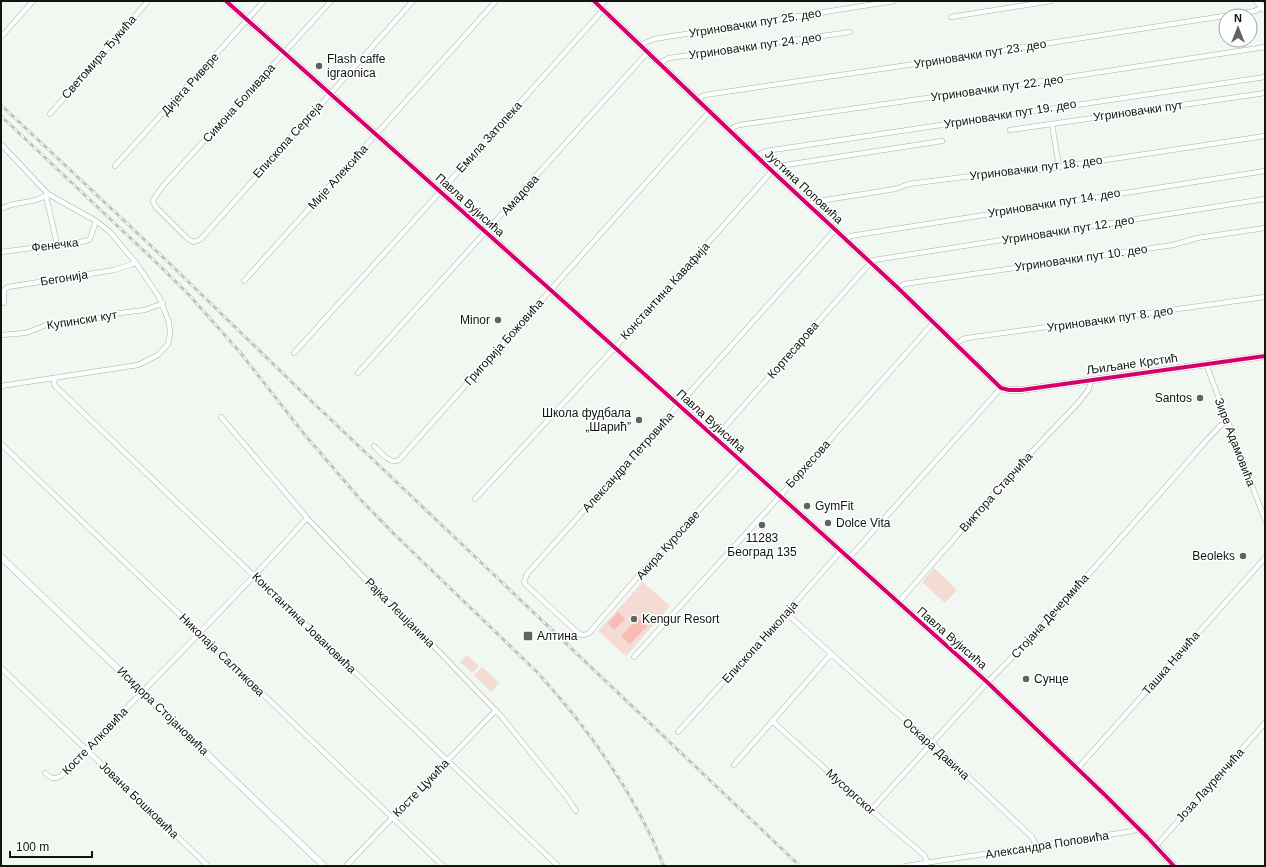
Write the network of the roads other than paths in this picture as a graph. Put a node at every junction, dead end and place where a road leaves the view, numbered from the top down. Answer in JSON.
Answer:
{"nodes":[{"id":1,"x":33,"y":1,"type":"edge"},
{"id":2,"x":148,"y":1,"type":"edge"},
{"id":3,"x":226,"y":1,"type":"edge"},
{"id":4,"x":264,"y":1,"type":"edge"},
{"id":5,"x":331,"y":1,"type":"edge"},
{"id":6,"x":413,"y":1,"type":"edge"},
{"id":7,"x":496,"y":1,"type":"edge"},
{"id":8,"x":606,"y":1,"type":"edge"},
{"id":9,"x":894,"y":1,"type":"edge"},
{"id":10,"x":1051,"y":1,"type":"edge"},
{"id":11,"x":1257,"y":1,"type":"edge"},
{"id":12,"x":599,"y":5,"type":"edge"},
{"id":13,"x":1264,"y":8,"type":"edge"},
{"id":14,"x":951,"y":17,"type":"dead end"},
{"id":15,"x":247,"y":20,"type":"junction"},
{"id":16,"x":850,"y":32,"type":"dead end"},
{"id":17,"x":1,"y":37,"type":"edge"},
{"id":18,"x":640,"y":45,"type":"junction"},
{"id":19,"x":1265,"y":47,"type":"edge"},
{"id":20,"x":648,"y":52,"type":"junction"},
{"id":21,"x":284,"y":54,"type":"junction"},
{"id":22,"x":660,"y":63,"type":"junction"},
{"id":23,"x":1265,"y":77,"type":"edge"},
{"id":24,"x":1265,"y":93,"type":"edge"},
{"id":25,"x":330,"y":94,"type":"junction"},
{"id":26,"x":697,"y":98,"type":"junction"},
{"id":27,"x":710,"y":111,"type":"junction"},
{"id":28,"x":50,"y":114,"type":"dead end"},
{"id":29,"x":1052,"y":124,"type":"junction"},
{"id":30,"x":1010,"y":130,"type":"dead end"},
{"id":31,"x":730,"y":131,"type":"junction"},
{"id":32,"x":376,"y":135,"type":"junction"},
{"id":33,"x":1265,"y":136,"type":"edge"},
{"id":34,"x":942,"y":141,"type":"dead end"},
{"id":35,"x":1,"y":144,"type":"edge"},
{"id":36,"x":3,"y":150,"type":"edge"},
{"id":37,"x":756,"y":156,"type":"junction"},
{"id":38,"x":115,"y":166,"type":"dead end"},
{"id":39,"x":1059,"y":167,"type":"junction"},
{"id":40,"x":772,"y":171,"type":"junction"},
{"id":41,"x":1265,"y":171,"type":"edge"},
{"id":42,"x":440,"y":192,"type":"junction"},
{"id":43,"x":47,"y":195,"type":"junction"},
{"id":44,"x":1265,"y":199,"type":"edge"},
{"id":45,"x":809,"y":205,"type":"junction"},
{"id":46,"x":1,"y":209,"type":"edge"},
{"id":47,"x":96,"y":221,"type":"junction"},
{"id":48,"x":1265,"y":228,"type":"edge"},
{"id":49,"x":835,"y":230,"type":"junction"},
{"id":50,"x":486,"y":233,"type":"junction"},
{"id":51,"x":845,"y":239,"type":"junction"},
{"id":52,"x":194,"y":242,"type":"joint"},
{"id":53,"x":57,"y":244,"type":"junction"},
{"id":54,"x":1,"y":252,"type":"edge"},
{"id":55,"x":871,"y":262,"type":"junction"},
{"id":56,"x":136,"y":263,"type":"junction"},
{"id":57,"x":244,"y":281,"type":"dead end"},
{"id":58,"x":898,"y":288,"type":"junction"},
{"id":59,"x":551,"y":290,"type":"junction"},
{"id":60,"x":1265,"y":297,"type":"edge"},
{"id":61,"x":4,"y":302,"type":"dead end"},
{"id":62,"x":162,"y":303,"type":"junction"},
{"id":63,"x":934,"y":322,"type":"junction"},
{"id":64,"x":1,"y":335,"type":"edge"},
{"id":65,"x":956,"y":344,"type":"junction"},
{"id":66,"x":614,"y":348,"type":"junction"},
{"id":67,"x":294,"y":353,"type":"dead end"},
{"id":68,"x":1265,"y":356,"type":"edge"},
{"id":69,"x":1206,"y":364,"type":"junction"},
{"id":70,"x":358,"y":374,"type":"dead end"},
{"id":71,"x":55,"y":378,"type":"junction"},
{"id":72,"x":1091,"y":380,"type":"junction"},
{"id":73,"x":1,"y":386,"type":"edge"},
{"id":74,"x":1001,"y":388,"type":"junction"},
{"id":75,"x":679,"y":406,"type":"junction"},
{"id":76,"x":221,"y":417,"type":"dead end"},
{"id":77,"x":1227,"y":421,"type":"junction"},
{"id":78,"x":715,"y":438,"type":"junction"},
{"id":79,"x":1,"y":444,"type":"edge"},
{"id":80,"x":374,"y":446,"type":"dead end"},
{"id":81,"x":5,"y":448,"type":"junction"},
{"id":82,"x":1,"y":452,"type":"edge"},
{"id":83,"x":742,"y":463,"type":"junction"},
{"id":84,"x":780,"y":496,"type":"junction"},
{"id":85,"x":475,"y":499,"type":"dead end"},
{"id":86,"x":307,"y":518,"type":"junction"},
{"id":87,"x":1265,"y":520,"type":"edge"},
{"id":88,"x":841,"y":551,"type":"junction"},
{"id":89,"x":1,"y":557,"type":"edge"},
{"id":90,"x":849,"y":558,"type":"junction"},
{"id":91,"x":1265,"y":558,"type":"edge"},
{"id":92,"x":255,"y":576,"type":"junction"},
{"id":93,"x":898,"y":603,"type":"junction"},
{"id":94,"x":786,"y":614,"type":"junction"},
{"id":95,"x":594,"y":628,"type":"joint"},
{"id":96,"x":199,"y":632,"type":"junction"},
{"id":97,"x":831,"y":654,"type":"junction"},
{"id":98,"x":634,"y":657,"type":"dead end"},
{"id":99,"x":1,"y":668,"type":"edge"},
{"id":100,"x":987,"y":682,"type":"junction"},
{"id":101,"x":142,"y":692,"type":"junction"},
{"id":102,"x":496,"y":710,"type":"junction"},
{"id":103,"x":772,"y":721,"type":"junction"},
{"id":104,"x":1265,"y":723,"type":"edge"},
{"id":105,"x":678,"y":732,"type":"dead end"},
{"id":106,"x":932,"y":743,"type":"junction"},
{"id":107,"x":87,"y":750,"type":"junction"},
{"id":108,"x":448,"y":760,"type":"junction"},
{"id":109,"x":734,"y":765,"type":"dead end"},
{"id":110,"x":1078,"y":768,"type":"junction"},
{"id":111,"x":45,"y":773,"type":"dead end"},
{"id":112,"x":871,"y":810,"type":"junction"},
{"id":113,"x":576,"y":811,"type":"dead end"},
{"id":114,"x":392,"y":818,"type":"junction"},
{"id":115,"x":1139,"y":828,"type":"junction"},
{"id":116,"x":1037,"y":846,"type":"junction"},
{"id":117,"x":1156,"y":846,"type":"junction"},
{"id":118,"x":928,"y":863,"type":"junction"},
{"id":119,"x":208,"y":866,"type":"edge"},
{"id":120,"x":324,"y":866,"type":"edge"},
{"id":121,"x":346,"y":866,"type":"edge"},
{"id":122,"x":443,"y":866,"type":"edge"},
{"id":123,"x":558,"y":866,"type":"edge"},
{"id":124,"x":906,"y":866,"type":"edge"},
{"id":125,"x":1174,"y":866,"type":"edge"}],
"edges":[{"from":1,"to":17,"type":"street"},
{"from":2,"to":28,"type":"street","name":"Светомира Ђукића"},
{"from":3,"to":15,"type":"street","name":"Павла Вујисића"},
{"from":4,"to":15,"type":"street","name":"Дијега Ривере"},
{"from":5,"to":21,"type":"street","name":"Симона Боливара"},
{"from":6,"to":25,"type":"street","name":"Епископа Сергеја"},
{"from":7,"to":32,"type":"street","name":"Мије Алексића"},
{"from":8,"to":12,"type":"street","name":"Емила Затопека"},
{"from":9,"to":18,"type":"street","name":"Угриновачки пут 25. део"},
{"from":10,"to":14,"type":"street"},
{"from":11,"to":13,"type":"street"},
{"from":12,"to":18,"type":"street","name":"Јустина Поповића"},
{"from":12,"to":42,"type":"street","name":"Емила Затопека"},
{"from":13,"to":26,"type":"street","name":"Угриновачки пут 23. део"},
{"from":15,"to":21,"type":"street","name":"Павла Вујисића"},
{"from":15,"to":38,"type":"street","name":"Дијега Ривере"},
{"from":16,"to":22,"type":"street","name":"Угриновачки пут 24. део"},
{"from":18,"to":20,"type":"street","name":"Јустина Поповића"},
{"from":19,"to":31,"type":"street","name":"Угриновачки пут 22. део"},
{"from":20,"to":22,"type":"street","name":"Јустина Поповића"},
{"from":20,"to":50,"type":"street","name":"Амадова"},
{"from":21,"to":25,"type":"street","name":"Павла Вујисића"},
{"from":21,"to":52,"type":"street","name":"Симона Боливара"},
{"from":22,"to":26,"type":"street","name":"Јустина Поповића"},
{"from":23,"to":37,"type":"street","name":"Угриновачки пут 19. део"},
{"from":24,"to":29,"type":"street","name":"Угриновачки пут"},
{"from":25,"to":32,"type":"street","name":"Павла Вујисића"},
{"from":25,"to":52,"type":"street","name":"Епископа Сергеја"},
{"from":26,"to":27,"type":"street","name":"Јустина Поповића"},
{"from":27,"to":31,"type":"street","name":"Јустина Поповића"},
{"from":27,"to":59,"type":"street","name":"Григорија Божовића"},
{"from":29,"to":30,"type":"street","name":"Угриновачки пут"},
{"from":29,"to":39,"type":"street"},
{"from":31,"to":37,"type":"street","name":"Јустина Поповића"},
{"from":32,"to":42,"type":"street","name":"Павла Вујисића"},
{"from":32,"to":57,"type":"street","name":"Мије Алексића"},
{"from":33,"to":39,"type":"street","name":"Угриновачки пут 18. део"},
{"from":34,"to":40,"type":"street"},
{"from":35,"to":36,"type":"street"},
{"from":36,"to":43,"type":"street"},
{"from":37,"to":40,"type":"street","name":"Јустина Поповића"},
{"from":39,"to":45,"type":"street","name":"Угриновачки пут 18. део"},
{"from":40,"to":45,"type":"street","name":"Јустина Поповића"},
{"from":40,"to":66,"type":"street","name":"Константина Кавафија"},
{"from":41,"to":51,"type":"street","name":"Угриновачки пут 14. део"},
{"from":42,"to":50,"type":"street","name":"Павла Вујисића"},
{"from":42,"to":67,"type":"street","name":"Емила Затопека"},
{"from":43,"to":46,"type":"street"},
{"from":43,"to":47,"type":"street"},
{"from":43,"to":53,"type":"street"},
{"from":44,"to":55,"type":"street","name":"Угриновачки пут 12. део"},
{"from":45,"to":49,"type":"street","name":"Јустина Поповића"},
{"from":47,"to":53,"type":"street","name":"Фенечка"},
{"from":47,"to":56,"type":"street"},
{"from":48,"to":58,"type":"street","name":"Угриновачки пут 10. део"},
{"from":49,"to":51,"type":"street","name":"Јустина Поповића"},
{"from":49,"to":75,"type":"street","name":"Александра Петровића"},
{"from":50,"to":59,"type":"street","name":"Павла Вујисића"},
{"from":50,"to":70,"type":"street","name":"Амадова"},
{"from":51,"to":55,"type":"street","name":"Јустина Поповића"},
{"from":53,"to":54,"type":"street","name":"Фенечка"},
{"from":55,"to":58,"type":"street","name":"Јустина Поповића"},
{"from":55,"to":78,"type":"street","name":"Кортесарова"},
{"from":56,"to":61,"type":"street","name":"Бегонија"},
{"from":56,"to":62,"type":"street"},
{"from":58,"to":63,"type":"street","name":"Јустина Поповића"},
{"from":59,"to":66,"type":"street","name":"Павла Вујисића"},
{"from":59,"to":80,"type":"street","name":"Григорија Божовића"},
{"from":60,"to":65,"type":"street","name":"Угриновачки пут 8. део"},
{"from":62,"to":64,"type":"street","name":"Купински кут"},
{"from":62,"to":71,"type":"street"},
{"from":63,"to":65,"type":"street","name":"Јустина Поповића"},
{"from":63,"to":84,"type":"street","name":"Борхесова"},
{"from":65,"to":74,"type":"street","name":"Јустина Поповића"},
{"from":66,"to":75,"type":"street","name":"Павла Вујисића"},
{"from":66,"to":85,"type":"street","name":"Константина Кавафија"},
{"from":68,"to":69,"type":"street","name":"Љиљане Крстић"},
{"from":69,"to":72,"type":"street","name":"Љиљане Крстић"},
{"from":69,"to":77,"type":"street","name":"Зире Адамовића"},
{"from":71,"to":73,"type":"street"},
{"from":71,"to":92,"type":"street","name":"Константина Јовановића"},
{"from":72,"to":74,"type":"street","name":"Љиљане Крстић"},
{"from":72,"to":93,"type":"street","name":"Виктора Старчића"},
{"from":74,"to":90,"type":"street"},
{"from":75,"to":78,"type":"street","name":"Павла Вујисића"},
{"from":75,"to":95,"type":"street","name":"Александра Петровића"},
{"from":76,"to":86,"type":"street","name":"Рајка Лешјанина"},
{"from":77,"to":87,"type":"street","name":"Зире Адамовића"},
{"from":77,"to":100,"type":"street","name":"Стојана Дечермића"},
{"from":78,"to":83,"type":"street","name":"Павла Вујисића"},
{"from":79,"to":81,"type":"street","name":"Николаја Салтикова"},
{"from":81,"to":82,"type":"street"},
{"from":81,"to":96,"type":"street","name":"Николаја Салтикова"},
{"from":83,"to":84,"type":"street","name":"Павла Вујисића"},
{"from":83,"to":95,"type":"street","name":"Акира Куросаве"},
{"from":84,"to":88,"type":"street","name":"Павла Вујисића"},
{"from":84,"to":98,"type":"street","name":"Борхесова"},
{"from":86,"to":92,"type":"street","name":"Косте Алковића"},
{"from":86,"to":102,"type":"street","name":"Рајка Лешјанина"},
{"from":88,"to":90,"type":"street","name":"Павла Вујисића"},
{"from":88,"to":94,"type":"street","name":"Епископа Николаја"},
{"from":89,"to":101,"type":"street","name":"Исидора Стојановића"},
{"from":90,"to":93,"type":"street","name":"Павла Вујисића"},
{"from":91,"to":110,"type":"street","name":"Ташка Начића"},
{"from":92,"to":96,"type":"street","name":"Косте Алковића"},
{"from":92,"to":108,"type":"street","name":"Константина Јовановића"},
{"from":93,"to":100,"type":"street","name":"Павла Вујисића"},
{"from":94,"to":97,"type":"street","name":"Оскара Давича"},
{"from":94,"to":105,"type":"street","name":"Епископа Николаја"},
{"from":96,"to":101,"type":"street","name":"Косте Алковића"},
{"from":96,"to":114,"type":"street","name":"Николаја Салтикова"},
{"from":97,"to":103,"type":"street"},
{"from":97,"to":106,"type":"street","name":"Оскара Давича"},
{"from":99,"to":107,"type":"street","name":"Јована Бошковића"},
{"from":100,"to":106,"type":"street","name":"Стојана Дечермића"},
{"from":100,"to":110,"type":"street","name":"Павла Вујисића"},
{"from":101,"to":107,"type":"street","name":"Косте Алковића"},
{"from":101,"to":120,"type":"street","name":"Исидора Стојановића"},
{"from":102,"to":108,"type":"street","name":"Косте Цукића"},
{"from":102,"to":113,"type":"street","name":"Рајка Лешјанина"},
{"from":103,"to":109,"type":"street"},
{"from":103,"to":112,"type":"street","name":"Мусоргског"},
{"from":104,"to":117,"type":"street","name":"Јоза Лауренчића"},
{"from":106,"to":112,"type":"street","name":"Стојана Дечермића"},
{"from":106,"to":116,"type":"street","name":"Оскара Давича"},
{"from":107,"to":111,"type":"street","name":"Косте Алковића"},
{"from":107,"to":119,"type":"street","name":"Јована Бошковића"},
{"from":108,"to":114,"type":"street","name":"Косте Цукића"},
{"from":108,"to":123,"type":"street","name":"Константина Јовановића"},
{"from":110,"to":115,"type":"street","name":"Павла Вујисића"},
{"from":112,"to":118,"type":"street","name":"Мусоргског"},
{"from":114,"to":121,"type":"street","name":"Косте Цукића"},
{"from":114,"to":122,"type":"street","name":"Николаја Салтикова"},
{"from":115,"to":116,"type":"street","name":"Александра Поповића"},
{"from":115,"to":117,"type":"street","name":"Павла Вујисића"},
{"from":116,"to":118,"type":"street","name":"Александра Поповића"},
{"from":117,"to":125,"type":"street","name":"Павла Вујисића"},
{"from":118,"to":124,"type":"street","name":"Александра Поповића"}]}
